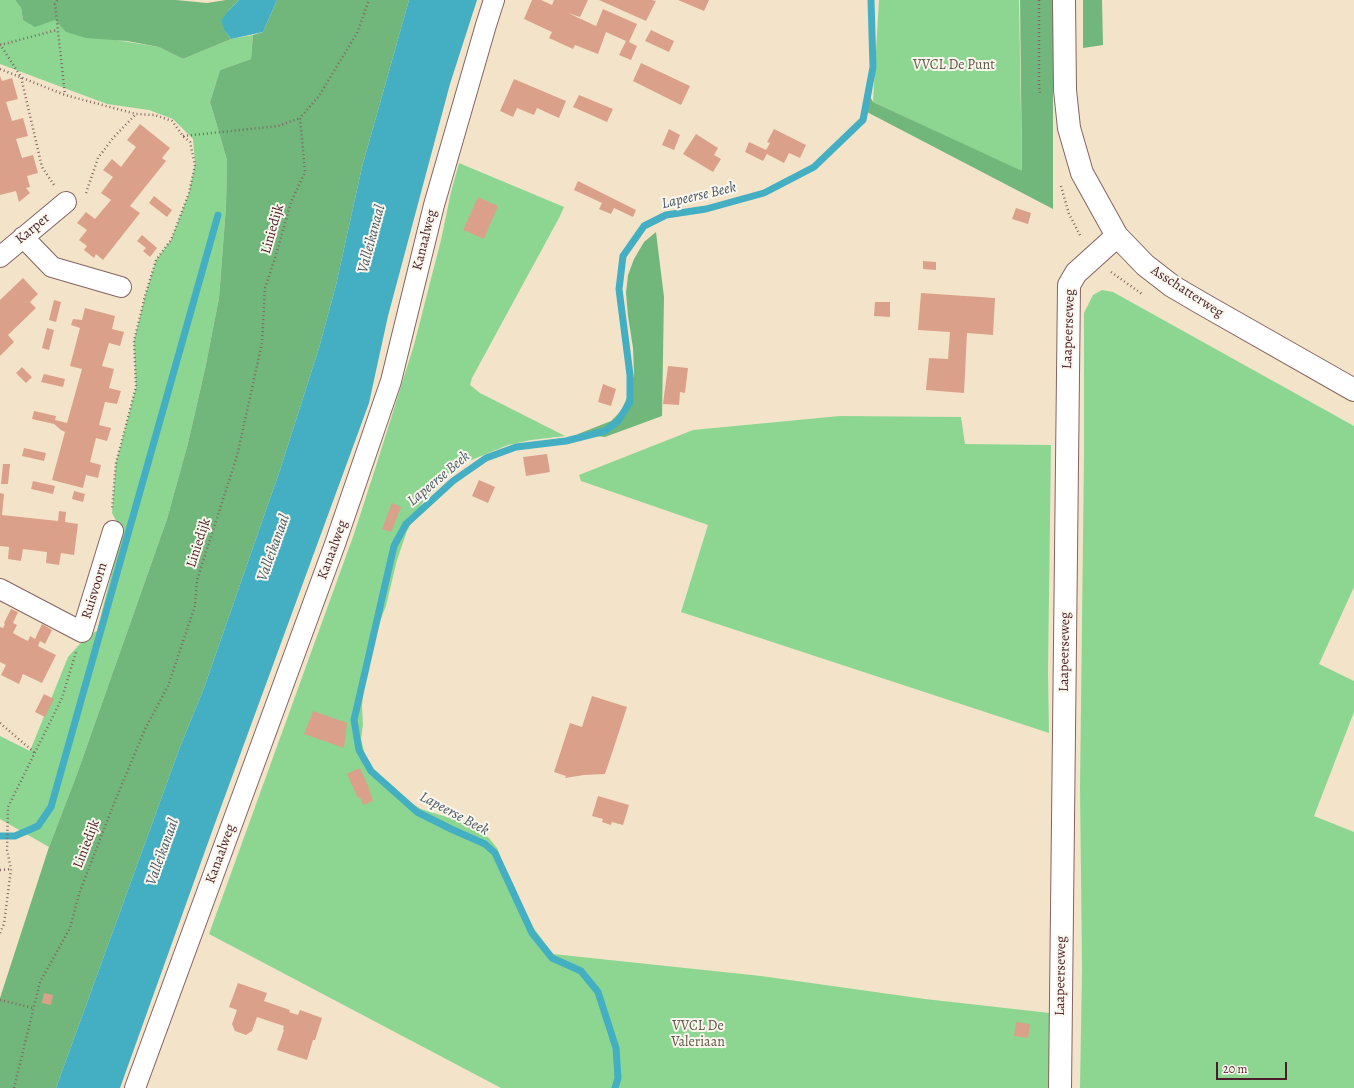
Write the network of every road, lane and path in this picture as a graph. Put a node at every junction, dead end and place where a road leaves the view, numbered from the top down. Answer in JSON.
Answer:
{"nodes":[{"id":1,"x":57,"y":0,"type":"edge"},
{"id":2,"x":369,"y":0,"type":"edge"},
{"id":3,"x":494,"y":0,"type":"edge"},
{"id":4,"x":1064,"y":0,"type":"edge"},
{"id":5,"x":57,"y":30,"type":"junction"},
{"id":6,"x":0,"y":45,"type":"edge"},
{"id":7,"x":0,"y":69,"type":"edge"},
{"id":8,"x":21,"y":77,"type":"junction"},
{"id":9,"x":64,"y":94,"type":"junction"},
{"id":10,"x":136,"y":114,"type":"junction"},
{"id":11,"x":300,"y":118,"type":"junction"},
{"id":12,"x":183,"y":136,"type":"junction"},
{"id":13,"x":66,"y":202,"type":"junction"},
{"id":14,"x":1117,"y":236,"type":"junction"},
{"id":15,"x":23,"y":237,"type":"junction"},
{"id":16,"x":0,"y":257,"type":"edge"},
{"id":17,"x":121,"y":287,"type":"dead end"},
{"id":18,"x":1354,"y":390,"type":"edge"},
{"id":19,"x":113,"y":531,"type":"joint"},
{"id":20,"x":0,"y":589,"type":"edge"},
{"id":21,"x":82,"y":632,"type":"junction"},
{"id":22,"x":0,"y":723,"type":"edge"},
{"id":23,"x":34,"y":753,"type":"junction"},
{"id":24,"x":11,"y":869,"type":"junction"},
{"id":25,"x":0,"y":870,"type":"edge"},
{"id":26,"x":0,"y":933,"type":"edge"},
{"id":27,"x":0,"y":1000,"type":"edge"},
{"id":28,"x":33,"y":1008,"type":"junction"},
{"id":29,"x":14,"y":1088,"type":"edge"},
{"id":30,"x":135,"y":1088,"type":"edge"},
{"id":31,"x":1060,"y":1088,"type":"edge"}],
"edges":[{"from":1,"to":5,"type":"path"},
{"from":2,"to":11,"type":"path"},
{"from":3,"to":30,"type":"street","name":"Kanaalweg"},
{"from":4,"to":14,"type":"street","name":"Asschatterweg"},
{"from":5,"to":6,"type":"path"},
{"from":5,"to":9,"type":"path"},
{"from":6,"to":8,"type":"path"},
{"from":7,"to":8,"type":"path"},
{"from":8,"to":9,"type":"path"},
{"from":8,"to":13,"type":"path"},
{"from":9,"to":10,"type":"path"},
{"from":10,"to":12,"type":"path"},
{"from":10,"to":13,"type":"path"},
{"from":11,"to":12,"type":"path"},
{"from":11,"to":28,"type":"path","name":"Liniedijk"},
{"from":12,"to":19,"type":"path"},
{"from":13,"to":15,"type":"street","name":"Karper"},
{"from":14,"to":18,"type":"street","name":"Asschatterweg"},
{"from":14,"to":31,"type":"street","name":"Laapeerseweg"},
{"from":15,"to":16,"type":"street","name":"Karper"},
{"from":15,"to":17,"type":"street"},
{"from":19,"to":21,"type":"street","name":"Ruisvoorn"},
{"from":20,"to":21,"type":"street","name":"Ruisvoorn"},
{"from":21,"to":23,"type":"path"},
{"from":22,"to":23,"type":"path"},
{"from":23,"to":24,"type":"path"},
{"from":24,"to":25,"type":"path"},
{"from":24,"to":26,"type":"path"},
{"from":27,"to":28,"type":"path"},
{"from":28,"to":29,"type":"path","name":"Liniedijk"}]}
